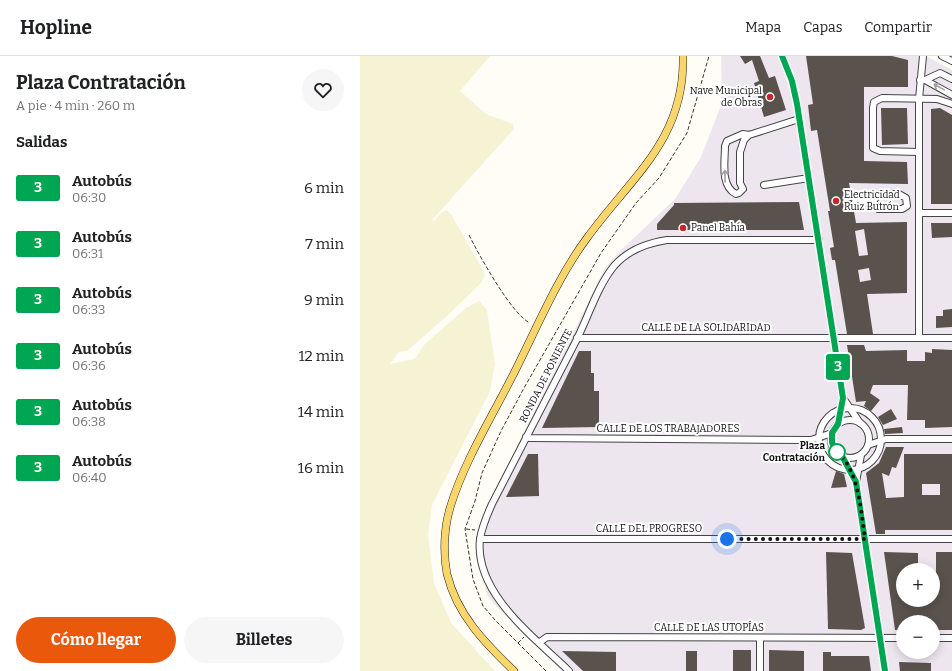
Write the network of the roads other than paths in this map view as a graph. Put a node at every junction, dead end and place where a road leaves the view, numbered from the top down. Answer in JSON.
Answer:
{"nodes":[{"id":1,"x":683,"y":56,"type":"edge"},
{"id":2,"x":782,"y":56,"type":"edge"},
{"id":3,"x":923,"y":56,"type":"edge"},
{"id":4,"x":942,"y":56,"type":"edge"},
{"id":5,"x":952,"y":61,"type":"edge"},
{"id":6,"x":952,"y":79,"type":"edge"},
{"id":7,"x":922,"y":80,"type":"junction"},
{"id":8,"x":952,"y":95,"type":"edge"},
{"id":9,"x":919,"y":99,"type":"junction"},
{"id":10,"x":952,"y":104,"type":"edge"},
{"id":11,"x":800,"y":119,"type":"junction"},
{"id":12,"x":749,"y":135,"type":"junction"},
{"id":13,"x":919,"y":152,"type":"junction"},
{"id":14,"x":809,"y":178,"type":"junction"},
{"id":15,"x":764,"y":185,"type":"dead end"},
{"id":16,"x":874,"y":201,"type":"junction"},
{"id":17,"x":855,"y":202,"type":"dead end"},
{"id":18,"x":907,"y":202,"type":"junction"},
{"id":19,"x":919,"y":202,"type":"junction"},
{"id":20,"x":919,"y":213,"type":"junction"},
{"id":21,"x":952,"y":213,"type":"edge"},
{"id":22,"x":818,"y":240,"type":"junction"},
{"id":23,"x":577,"y":338,"type":"junction"},
{"id":24,"x":834,"y":338,"type":"junction"},
{"id":25,"x":919,"y":338,"type":"junction"},
{"id":26,"x":952,"y":338,"type":"edge"},
{"id":27,"x":843,"y":398,"type":"junction"},
{"id":28,"x":850,"y":408,"type":"junction"},
{"id":29,"x":840,"y":409,"type":"junction"},
{"id":30,"x":860,"y":423,"type":"junction"},
{"id":31,"x":838,"y":424,"type":"junction"},
{"id":32,"x":867,"y":430,"type":"junction"},
{"id":33,"x":832,"y":433,"type":"junction"},
{"id":34,"x":526,"y":437,"type":"junction"},
{"id":35,"x":882,"y":438,"type":"junction"},
{"id":36,"x":952,"y":439,"type":"edge"},
{"id":37,"x":819,"y":440,"type":"junction"},
{"id":38,"x":868,"y":445,"type":"junction"},
{"id":39,"x":834,"y":448,"type":"junction"},
{"id":40,"x":861,"y":454,"type":"junction"},
{"id":41,"x":842,"y":456,"type":"junction"},
{"id":42,"x":860,"y":468,"type":"junction"},
{"id":43,"x":849,"y":469,"type":"junction"},
{"id":44,"x":856,"y":482,"type":"junction"},
{"id":45,"x":480,"y":539,"type":"junction"},
{"id":46,"x":865,"y":539,"type":"junction"},
{"id":47,"x":952,"y":539,"type":"edge"},
{"id":48,"x":760,"y":638,"type":"junction"},
{"id":49,"x":880,"y":638,"type":"junction"},
{"id":50,"x":896,"y":638,"type":"edge"},
{"id":51,"x":940,"y":638,"type":"edge"},
{"id":52,"x":952,"y":638,"type":"edge"},
{"id":53,"x":540,"y":642,"type":"junction"},
{"id":54,"x":514,"y":671,"type":"edge"},
{"id":55,"x":569,"y":671,"type":"edge"},
{"id":56,"x":760,"y":671,"type":"edge"},
{"id":57,"x":885,"y":671,"type":"edge"}],
"edges":[{"from":1,"to":54,"type":"main road"},
{"from":2,"to":11,"type":"street"},
{"from":3,"to":7,"type":"street"},
{"from":4,"to":5,"type":"street"},
{"from":6,"to":7,"type":"street"},
{"from":8,"to":7,"type":"street","one_way":true},
{"from":7,"to":9,"type":"street"},
{"from":9,"to":10,"type":"street"},
{"from":9,"to":13,"type":"street"},
{"from":9,"to":13,"type":"street"},
{"from":11,"to":12,"type":"street"},
{"from":11,"to":14,"type":"street"},
{"from":12,"to":12,"type":"street","one_way":true},
{"from":13,"to":19,"type":"street"},
{"from":14,"to":15,"type":"street"},
{"from":14,"to":22,"type":"street"},
{"from":16,"to":17,"type":"street"},
{"from":16,"to":18,"type":"street"},
{"from":16,"to":18,"type":"street"},
{"from":18,"to":19,"type":"street"},
{"from":19,"to":20,"type":"street"},
{"from":20,"to":21,"type":"street"},
{"from":20,"to":25,"type":"street"},
{"from":22,"to":23,"type":"street","name":"RONDA DE PONIENTE"},
{"from":22,"to":24,"type":"street"},
{"from":23,"to":24,"type":"street","name":"CALLE DE LA SOLIDARIDAD"},
{"from":23,"to":34,"type":"street","name":"RONDA DE PONIENTE"},
{"from":24,"to":25,"type":"street","name":"CALLE DE LA SOLIDARIDAD"},
{"from":24,"to":27,"type":"street"},
{"from":25,"to":26,"type":"street","name":"CALLE DE LA SOLIDARIDAD"},
{"from":27,"to":28,"type":"street"},
{"from":27,"to":29,"type":"street"},
{"from":28,"to":29,"type":"street"},
{"from":28,"to":30,"type":"street"},
{"from":28,"to":35,"type":"street"},
{"from":29,"to":31,"type":"street"},
{"from":29,"to":37,"type":"street"},
{"from":30,"to":31,"type":"street"},
{"from":30,"to":32,"type":"street"},
{"from":31,"to":33,"type":"street"},
{"from":32,"to":35,"type":"street"},
{"from":32,"to":38,"type":"street"},
{"from":33,"to":37,"type":"street"},
{"from":33,"to":39,"type":"street"},
{"from":34,"to":37,"type":"street","name":"CALLE DE LOS TRABAJADORES"},
{"from":34,"to":45,"type":"street","name":"RONDA DE PONIENTE"},
{"from":35,"to":36,"type":"street"},
{"from":35,"to":38,"type":"street"},
{"from":35,"to":42,"type":"street"},
{"from":37,"to":39,"type":"street","name":"CALLE DE LOS TRABAJADORES"},
{"from":37,"to":43,"type":"street"},
{"from":38,"to":40,"type":"street"},
{"from":39,"to":41,"type":"street"},
{"from":40,"to":41,"type":"street"},
{"from":40,"to":42,"type":"street"},
{"from":41,"to":43,"type":"street"},
{"from":42,"to":43,"type":"street"},
{"from":42,"to":44,"type":"street"},
{"from":43,"to":44,"type":"street"},
{"from":44,"to":46,"type":"street"},
{"from":45,"to":46,"type":"street","name":"CALLE DEL PROGRESO"},
{"from":45,"to":53,"type":"street","name":"RONDA DE PONIENTE"},
{"from":46,"to":47,"type":"street","name":"CALLE DEL PROGRESO"},
{"from":46,"to":49,"type":"street"},
{"from":48,"to":49,"type":"street","name":"CALLE DE LAS UTOPÍAS"},
{"from":48,"to":53,"type":"street","name":"CALLE DE LAS UTOPÍAS"},
{"from":48,"to":56,"type":"street"},
{"from":49,"to":50,"type":"street","name":"CALLE DE LAS UTOPÍAS"},
{"from":49,"to":57,"type":"street"},
{"from":51,"to":52,"type":"street"},
{"from":53,"to":55,"type":"street","name":"RONDA DE PONIENTE"}]}
